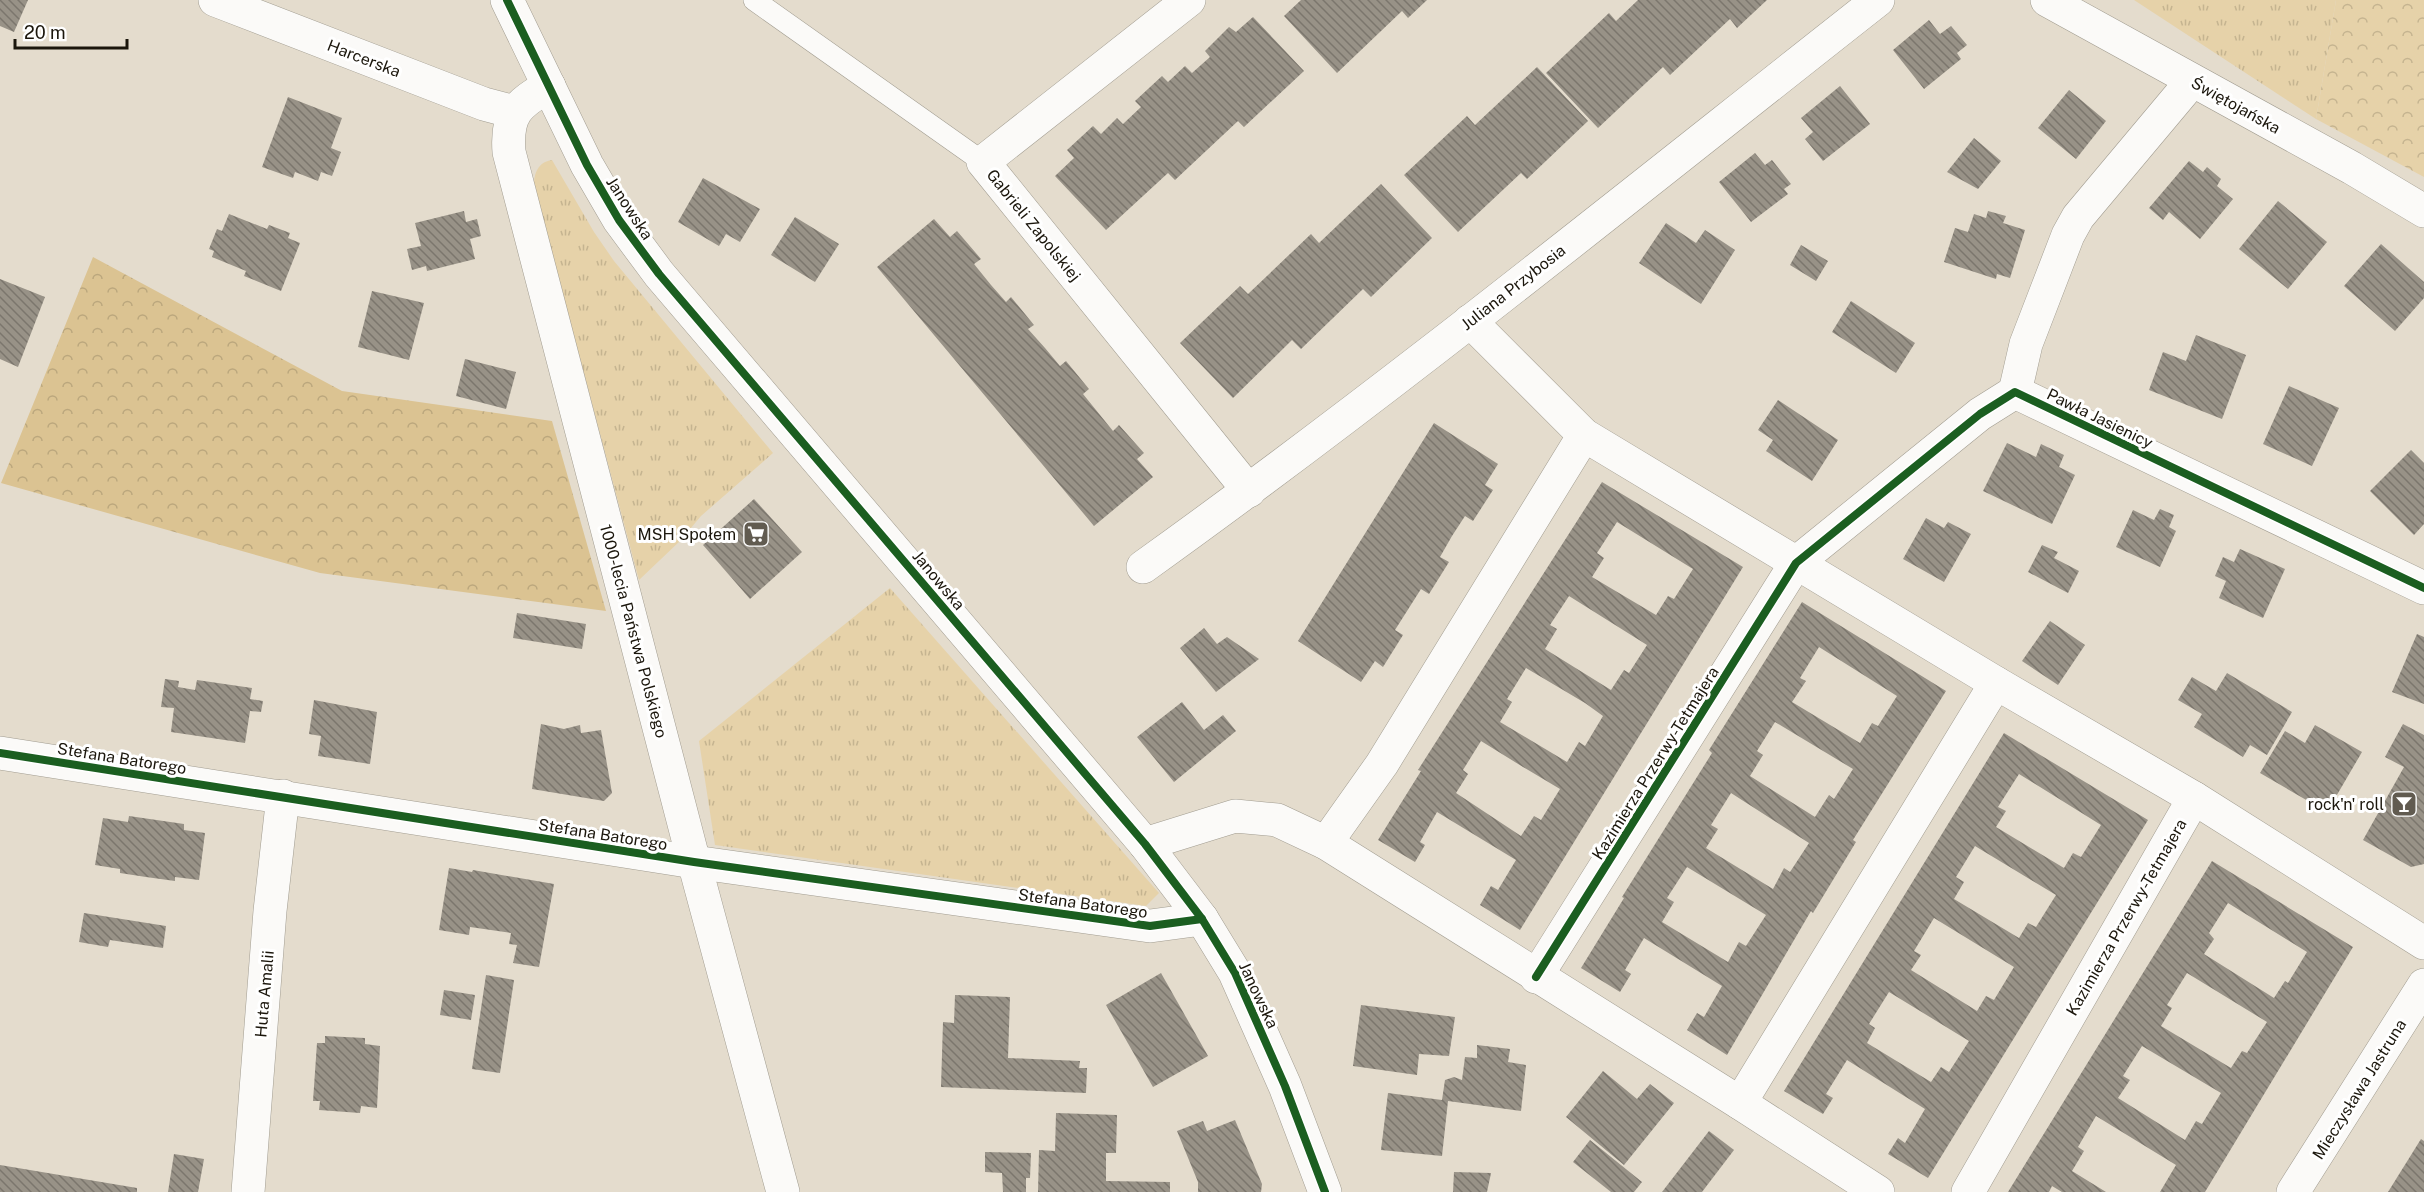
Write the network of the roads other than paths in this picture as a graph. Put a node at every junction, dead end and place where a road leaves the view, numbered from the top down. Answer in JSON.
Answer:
{"nodes":[{"id":1,"x":215,"y":0,"type":"edge"},
{"id":2,"x":507,"y":0,"type":"edge"},
{"id":3,"x":754,"y":0,"type":"edge"},
{"id":4,"x":1189,"y":0,"type":"edge"},
{"id":5,"x":1878,"y":0,"type":"edge"},
{"id":6,"x":2047,"y":0,"type":"edge"},
{"id":7,"x":2192,"y":81,"type":"junction"},
{"id":8,"x":549,"y":86,"type":"junction"},
{"id":9,"x":514,"y":112,"type":"junction"},
{"id":10,"x":983,"y":162,"type":"junction"},
{"id":11,"x":2424,"y":211,"type":"edge"},
{"id":12,"x":1470,"y":321,"type":"junction"},
{"id":13,"x":2015,"y":392,"type":"junction"},
{"id":14,"x":1584,"y":435,"type":"junction"},
{"id":15,"x":1249,"y":492,"type":"junction"},
{"id":16,"x":1796,"y":563,"type":"junction"},
{"id":17,"x":1143,"y":567,"type":"dead end"},
{"id":18,"x":2424,"y":588,"type":"edge"},
{"id":19,"x":1996,"y":683,"type":"junction"},
{"id":20,"x":0,"y":753,"type":"edge"},
{"id":21,"x":283,"y":796,"type":"junction"},
{"id":22,"x":2194,"y":798,"type":"junction"},
{"id":23,"x":1326,"y":843,"type":"junction"},
{"id":24,"x":1145,"y":844,"type":"junction"},
{"id":25,"x":694,"y":862,"type":"junction"},
{"id":26,"x":1202,"y":919,"type":"junction"},
{"id":27,"x":2424,"y":943,"type":"edge"},
{"id":28,"x":1536,"y":977,"type":"junction"},
{"id":29,"x":2424,"y":985,"type":"edge"},
{"id":30,"x":1740,"y":1103,"type":"junction"},
{"id":31,"x":248,"y":1192,"type":"edge"},
{"id":32,"x":783,"y":1192,"type":"edge"},
{"id":33,"x":1325,"y":1192,"type":"edge"},
{"id":34,"x":1878,"y":1192,"type":"edge"},
{"id":35,"x":1968,"y":1192,"type":"edge"},
{"id":36,"x":2293,"y":1192,"type":"edge"}],
"edges":[{"from":1,"to":9,"type":"street","name":"Harcerska"},
{"from":2,"to":8,"type":"street","name":"Janowska"},
{"from":3,"to":10,"type":"lane"},
{"from":4,"to":10,"type":"street","name":"Gabrieli Zapolskiej"},
{"from":5,"to":12,"type":"street","name":"Juliana Przybosia"},
{"from":6,"to":7,"type":"street","name":"Świętojańska"},
{"from":7,"to":11,"type":"street","name":"Świętojańska"},
{"from":7,"to":13,"type":"street"},
{"from":8,"to":9,"type":"street"},
{"from":8,"to":24,"type":"street","name":"Janowska"},
{"from":9,"to":25,"type":"street","name":"1000-lecia Państwa Polskiego"},
{"from":10,"to":15,"type":"street","name":"Gabrieli Zapolskiej"},
{"from":12,"to":14,"type":"street"},
{"from":12,"to":15,"type":"street","name":"Juliana Przybosia"},
{"from":13,"to":16,"type":"street"},
{"from":13,"to":18,"type":"street","name":"Pawła Jasienicy"},
{"from":14,"to":16,"type":"street"},
{"from":14,"to":23,"type":"street"},
{"from":15,"to":17,"type":"street","name":"Juliana Przybosia"},
{"from":16,"to":19,"type":"street"},
{"from":16,"to":28,"type":"street","name":"Kazimierza Przerwy-Tetmajera"},
{"from":19,"to":22,"type":"street"},
{"from":19,"to":30,"type":"street"},
{"from":20,"to":21,"type":"street","name":"Stefana Batorego"},
{"from":21,"to":25,"type":"street","name":"Stefana Batorego"},
{"from":21,"to":31,"type":"street","name":"Huta Amalii"},
{"from":22,"to":27,"type":"street"},
{"from":22,"to":35,"type":"street","name":"Kazimierza Przerwy-Tetmajera"},
{"from":23,"to":24,"type":"street"},
{"from":23,"to":28,"type":"street"},
{"from":24,"to":26,"type":"street","name":"Janowska"},
{"from":25,"to":26,"type":"street","name":"Stefana Batorego"},
{"from":25,"to":32,"type":"street","name":"1000-lecia Państwa Polskiego"},
{"from":26,"to":33,"type":"street","name":"Janowska"},
{"from":28,"to":30,"type":"street"},
{"from":29,"to":36,"type":"street","name":"Mieczysława Jastruna"},
{"from":30,"to":34,"type":"street"}]}
